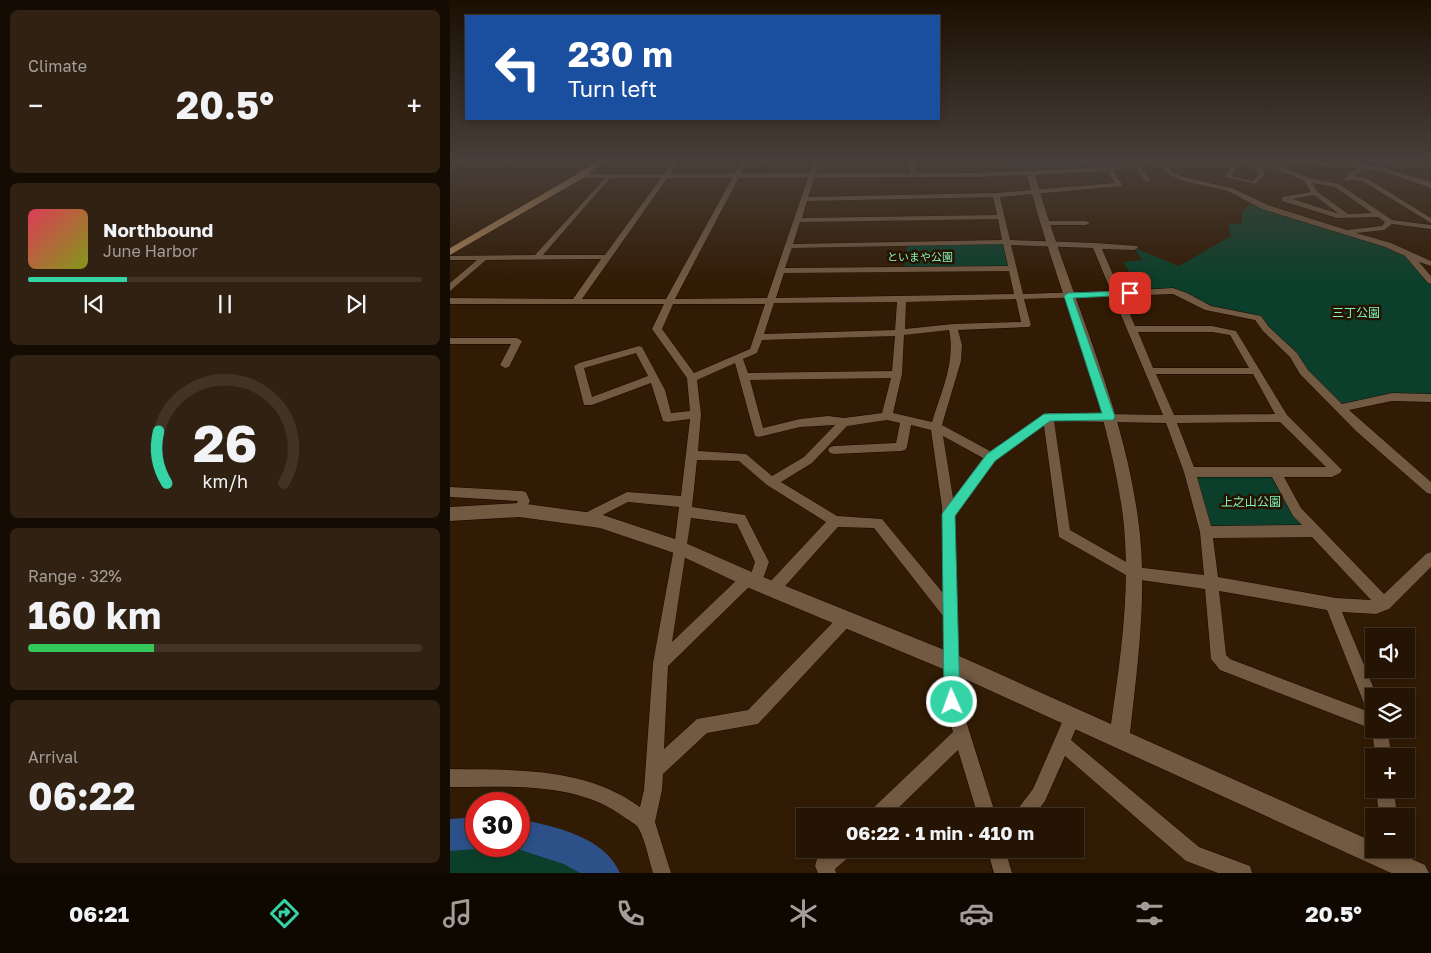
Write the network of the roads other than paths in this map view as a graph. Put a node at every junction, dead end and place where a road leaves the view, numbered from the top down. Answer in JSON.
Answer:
{"nodes":[{"id":1,"x":538,"y":201,"type":"edge"},
{"id":2,"x":587,"y":201,"type":"edge"},
{"id":3,"x":647,"y":201,"type":"edge"},
{"id":4,"x":723,"y":201,"type":"edge"},
{"id":5,"x":804,"y":201,"type":"edge"},
{"id":6,"x":997,"y":201,"type":"edge"},
{"id":7,"x":1037,"y":201,"type":"edge"},
{"id":8,"x":1253,"y":201,"type":"edge"},
{"id":9,"x":1290,"y":201,"type":"edge"},
{"id":10,"x":1325,"y":201,"type":"edge"},
{"id":11,"x":1360,"y":201,"type":"edge"},
{"id":12,"x":1399,"y":201,"type":"edge"},
{"id":13,"x":1380,"y":215,"type":"junction"},
{"id":14,"x":1346,"y":216,"type":"junction"},
{"id":15,"x":1001,"y":217,"type":"junction"},
{"id":16,"x":797,"y":220,"type":"junction"},
{"id":17,"x":1431,"y":221,"type":"edge"},
{"id":18,"x":1086,"y":222,"type":"dead end"},
{"id":19,"x":1390,"y":222,"type":"junction"},
{"id":20,"x":1044,"y":223,"type":"junction"},
{"id":21,"x":1431,"y":228,"type":"edge"},
{"id":22,"x":1343,"y":231,"type":"junction"},
{"id":23,"x":1007,"y":242,"type":"junction"},
{"id":24,"x":1051,"y":244,"type":"junction"},
{"id":25,"x":1096,"y":245,"type":"junction"},
{"id":26,"x":788,"y":246,"type":"junction"},
{"id":27,"x":1134,"y":248,"type":"dead end"},
{"id":28,"x":450,"y":252,"type":"edge"},
{"id":29,"x":1407,"y":252,"type":"junction"},
{"id":30,"x":538,"y":256,"type":"junction"},
{"id":31,"x":607,"y":257,"type":"junction"},
{"id":32,"x":450,"y":258,"type":"edge"},
{"id":33,"x":484,"y":258,"type":"junction"},
{"id":34,"x":1431,"y":264,"type":"edge"},
{"id":35,"x":1013,"y":268,"type":"junction"},
{"id":36,"x":780,"y":271,"type":"junction"},
{"id":37,"x":1431,"y":281,"type":"edge"},
{"id":38,"x":450,"y":288,"type":"edge"},
{"id":39,"x":1117,"y":294,"type":"junction"},
{"id":40,"x":1068,"y":296,"type":"junction"},
{"id":41,"x":1020,"y":297,"type":"junction"},
{"id":42,"x":902,"y":300,"type":"junction"},
{"id":43,"x":450,"y":301,"type":"edge"},
{"id":44,"x":575,"y":302,"type":"junction"},
{"id":45,"x":669,"y":302,"type":"junction"},
{"id":46,"x":768,"y":302,"type":"junction"},
{"id":47,"x":953,"y":327,"type":"junction"},
{"id":48,"x":1132,"y":329,"type":"junction"},
{"id":49,"x":899,"y":333,"type":"junction"},
{"id":50,"x":759,"y":337,"type":"junction"},
{"id":51,"x":450,"y":341,"type":"edge"},
{"id":52,"x":738,"y":358,"type":"junction"},
{"id":53,"x":505,"y":365,"type":"dead end"},
{"id":54,"x":1150,"y":371,"type":"junction"},
{"id":55,"x":1256,"y":371,"type":"junction"},
{"id":56,"x":897,"y":374,"type":"junction"},
{"id":57,"x":743,"y":377,"type":"junction"},
{"id":58,"x":654,"y":378,"type":"junction"},
{"id":59,"x":692,"y":378,"type":"junction"},
{"id":60,"x":1431,"y":398,"type":"edge"},
{"id":61,"x":1341,"y":408,"type":"junction"},
{"id":62,"x":696,"y":414,"type":"junction"},
{"id":63,"x":887,"y":416,"type":"junction"},
{"id":64,"x":1048,"y":417,"type":"junction"},
{"id":65,"x":1109,"y":417,"type":"junction"},
{"id":66,"x":1283,"y":418,"type":"junction"},
{"id":67,"x":1170,"y":419,"type":"junction"},
{"id":68,"x":906,"y":420,"type":"junction"},
{"id":69,"x":844,"y":422,"type":"junction"},
{"id":70,"x":936,"y":427,"type":"junction"},
{"id":71,"x":834,"y":450,"type":"dead end"},
{"id":72,"x":692,"y":455,"type":"junction"},
{"id":73,"x":991,"y":458,"type":"junction"},
{"id":74,"x":1190,"y":472,"type":"junction"},
{"id":75,"x":1276,"y":473,"type":"junction"},
{"id":76,"x":770,"y":482,"type":"junction"},
{"id":77,"x":1431,"y":489,"type":"edge"},
{"id":78,"x":450,"y":492,"type":"edge"},
{"id":79,"x":686,"y":507,"type":"junction"},
{"id":80,"x":519,"y":510,"type":"junction"},
{"id":81,"x":450,"y":514,"type":"edge"},
{"id":82,"x":948,"y":514,"type":"junction"},
{"id":83,"x":585,"y":519,"type":"junction"},
{"id":84,"x":835,"y":521,"type":"junction"},
{"id":85,"x":1314,"y":531,"type":"junction"},
{"id":86,"x":1206,"y":532,"type":"junction"},
{"id":87,"x":681,"y":548,"type":"junction"},
{"id":88,"x":1431,"y":558,"type":"edge"},
{"id":89,"x":1134,"y":573,"type":"junction"},
{"id":90,"x":759,"y":583,"type":"junction"},
{"id":91,"x":1212,"y":583,"type":"junction"},
{"id":92,"x":1332,"y":604,"type":"junction"},
{"id":93,"x":1384,"y":604,"type":"junction"},
{"id":94,"x":949,"y":612,"type":"junction"},
{"id":95,"x":846,"y":619,"type":"junction"},
{"id":96,"x":950,"y":662,"type":"junction"},
{"id":97,"x":661,"y":664,"type":"junction"},
{"id":98,"x":1366,"y":688,"type":"edge"},
{"id":99,"x":1073,"y":717,"type":"junction"},
{"id":100,"x":1365,"y":718,"type":"edge"},
{"id":101,"x":963,"y":734,"type":"junction"},
{"id":102,"x":1119,"y":737,"type":"junction"},
{"id":103,"x":1062,"y":743,"type":"junction"},
{"id":104,"x":655,"y":769,"type":"junction"},
{"id":105,"x":450,"y":778,"type":"edge"},
{"id":106,"x":885,"y":808,"type":"edge"},
{"id":107,"x":984,"y":808,"type":"edge"},
{"id":108,"x":1029,"y":808,"type":"edge"},
{"id":109,"x":646,"y":822,"type":"junction"},
{"id":110,"x":1365,"y":844,"type":"edge"},
{"id":111,"x":833,"y":858,"type":"edge"},
{"id":112,"x":999,"y":858,"type":"edge"},
{"id":113,"x":1395,"y":858,"type":"edge"},
{"id":114,"x":662,"y":873,"type":"edge"},
{"id":115,"x":826,"y":873,"type":"edge"},
{"id":116,"x":1003,"y":873,"type":"edge"},
{"id":117,"x":1243,"y":873,"type":"edge"},
{"id":118,"x":1417,"y":873,"type":"edge"}],
"edges":[{"from":1,"to":28,"type":"main road"},
{"from":2,"to":30,"type":"street"},
{"from":3,"to":31,"type":"street"},
{"from":4,"to":45,"type":"street"},
{"from":5,"to":16,"type":"street"},
{"from":6,"to":15,"type":"street"},
{"from":7,"to":20,"type":"street"},
{"from":8,"to":22,"type":"street"},
{"from":9,"to":14,"type":"street"},
{"from":10,"to":14,"type":"street"},
{"from":11,"to":13,"type":"street"},
{"from":12,"to":17,"type":"street"},
{"from":13,"to":14,"type":"street"},
{"from":13,"to":19,"type":"street"},
{"from":15,"to":16,"type":"street"},
{"from":15,"to":23,"type":"street"},
{"from":16,"to":26,"type":"street"},
{"from":18,"to":20,"type":"street"},
{"from":19,"to":21,"type":"street"},
{"from":19,"to":22,"type":"street"},
{"from":20,"to":24,"type":"street"},
{"from":22,"to":29,"type":"street"},
{"from":23,"to":24,"type":"street"},
{"from":23,"to":26,"type":"street"},
{"from":23,"to":35,"type":"street"},
{"from":24,"to":25,"type":"street"},
{"from":24,"to":40,"type":"street"},
{"from":25,"to":27,"type":"street"},
{"from":25,"to":39,"type":"street"},
{"from":26,"to":36,"type":"street"},
{"from":29,"to":34,"type":"street"},
{"from":29,"to":37,"type":"street"},
{"from":30,"to":31,"type":"street"},
{"from":30,"to":33,"type":"street"},
{"from":31,"to":44,"type":"street"},
{"from":32,"to":33,"type":"street"},
{"from":33,"to":38,"type":"street"},
{"from":35,"to":36,"type":"street"},
{"from":35,"to":41,"type":"street"},
{"from":36,"to":46,"type":"street"},
{"from":39,"to":40,"type":"street"},
{"from":39,"to":48,"type":"street"},
{"from":39,"to":61,"type":"street"},
{"from":40,"to":41,"type":"street"},
{"from":40,"to":65,"type":"street"},
{"from":41,"to":42,"type":"street"},
{"from":41,"to":47,"type":"street"},
{"from":42,"to":46,"type":"street"},
{"from":42,"to":49,"type":"street"},
{"from":43,"to":44,"type":"street"},
{"from":44,"to":45,"type":"street"},
{"from":45,"to":46,"type":"street"},
{"from":45,"to":59,"type":"street"},
{"from":46,"to":50,"type":"street"},
{"from":47,"to":49,"type":"street"},
{"from":47,"to":70,"type":"street"},
{"from":48,"to":54,"type":"street"},
{"from":48,"to":55,"type":"street"},
{"from":49,"to":50,"type":"street"},
{"from":49,"to":56,"type":"street"},
{"from":50,"to":52,"type":"street"},
{"from":51,"to":53,"type":"street"},
{"from":52,"to":57,"type":"street"},
{"from":52,"to":59,"type":"street"},
{"from":54,"to":55,"type":"street"},
{"from":54,"to":67,"type":"street"},
{"from":55,"to":66,"type":"street"},
{"from":56,"to":57,"type":"street"},
{"from":56,"to":63,"type":"street"},
{"from":57,"to":69,"type":"street"},
{"from":58,"to":58,"type":"street"},
{"from":58,"to":62,"type":"street"},
{"from":59,"to":62,"type":"street"},
{"from":60,"to":61,"type":"street"},
{"from":61,"to":77,"type":"street"},
{"from":62,"to":72,"type":"street"},
{"from":63,"to":68,"type":"street"},
{"from":63,"to":69,"type":"street"},
{"from":64,"to":65,"type":"street"},
{"from":64,"to":73,"type":"street"},
{"from":64,"to":89,"type":"street"},
{"from":65,"to":67,"type":"street"},
{"from":65,"to":89,"type":"street"},
{"from":66,"to":67,"type":"street"},
{"from":66,"to":75,"type":"street"},
{"from":67,"to":74,"type":"street"},
{"from":68,"to":70,"type":"street"},
{"from":68,"to":71,"type":"street"},
{"from":69,"to":76,"type":"street"},
{"from":70,"to":73,"type":"street"},
{"from":70,"to":82,"type":"street"},
{"from":72,"to":76,"type":"street"},
{"from":72,"to":79,"type":"street"},
{"from":73,"to":82,"type":"street"},
{"from":74,"to":75,"type":"street"},
{"from":74,"to":86,"type":"street"},
{"from":75,"to":85,"type":"street"},
{"from":76,"to":84,"type":"street"},
{"from":78,"to":80,"type":"street"},
{"from":79,"to":83,"type":"street"},
{"from":79,"to":87,"type":"street"},
{"from":79,"to":90,"type":"street"},
{"from":80,"to":81,"type":"street"},
{"from":80,"to":83,"type":"street"},
{"from":82,"to":94,"type":"street"},
{"from":83,"to":87,"type":"street"},
{"from":84,"to":90,"type":"street"},
{"from":84,"to":94,"type":"street"},
{"from":85,"to":86,"type":"street"},
{"from":85,"to":93,"type":"street"},
{"from":86,"to":91,"type":"street"},
{"from":87,"to":90,"type":"street"},
{"from":87,"to":97,"type":"street"},
{"from":88,"to":93,"type":"street"},
{"from":89,"to":91,"type":"street"},
{"from":89,"to":102,"type":"street"},
{"from":90,"to":95,"type":"street"},
{"from":90,"to":97,"type":"street"},
{"from":91,"to":92,"type":"street"},
{"from":91,"to":100,"type":"street"},
{"from":92,"to":93,"type":"street"},
{"from":92,"to":98,"type":"street"},
{"from":94,"to":96,"type":"street"},
{"from":95,"to":96,"type":"street"},
{"from":95,"to":104,"type":"street"},
{"from":96,"to":99,"type":"street"},
{"from":96,"to":101,"type":"street"},
{"from":97,"to":104,"type":"street"},
{"from":99,"to":102,"type":"street"},
{"from":99,"to":103,"type":"street"},
{"from":101,"to":106,"type":"street"},
{"from":101,"to":107,"type":"street"},
{"from":102,"to":110,"type":"street"},
{"from":103,"to":108,"type":"street"},
{"from":103,"to":117,"type":"street"},
{"from":104,"to":109,"type":"street"},
{"from":105,"to":109,"type":"street"},
{"from":109,"to":114,"type":"street"},
{"from":111,"to":115,"type":"street"},
{"from":112,"to":116,"type":"street"},
{"from":113,"to":118,"type":"street"}]}
